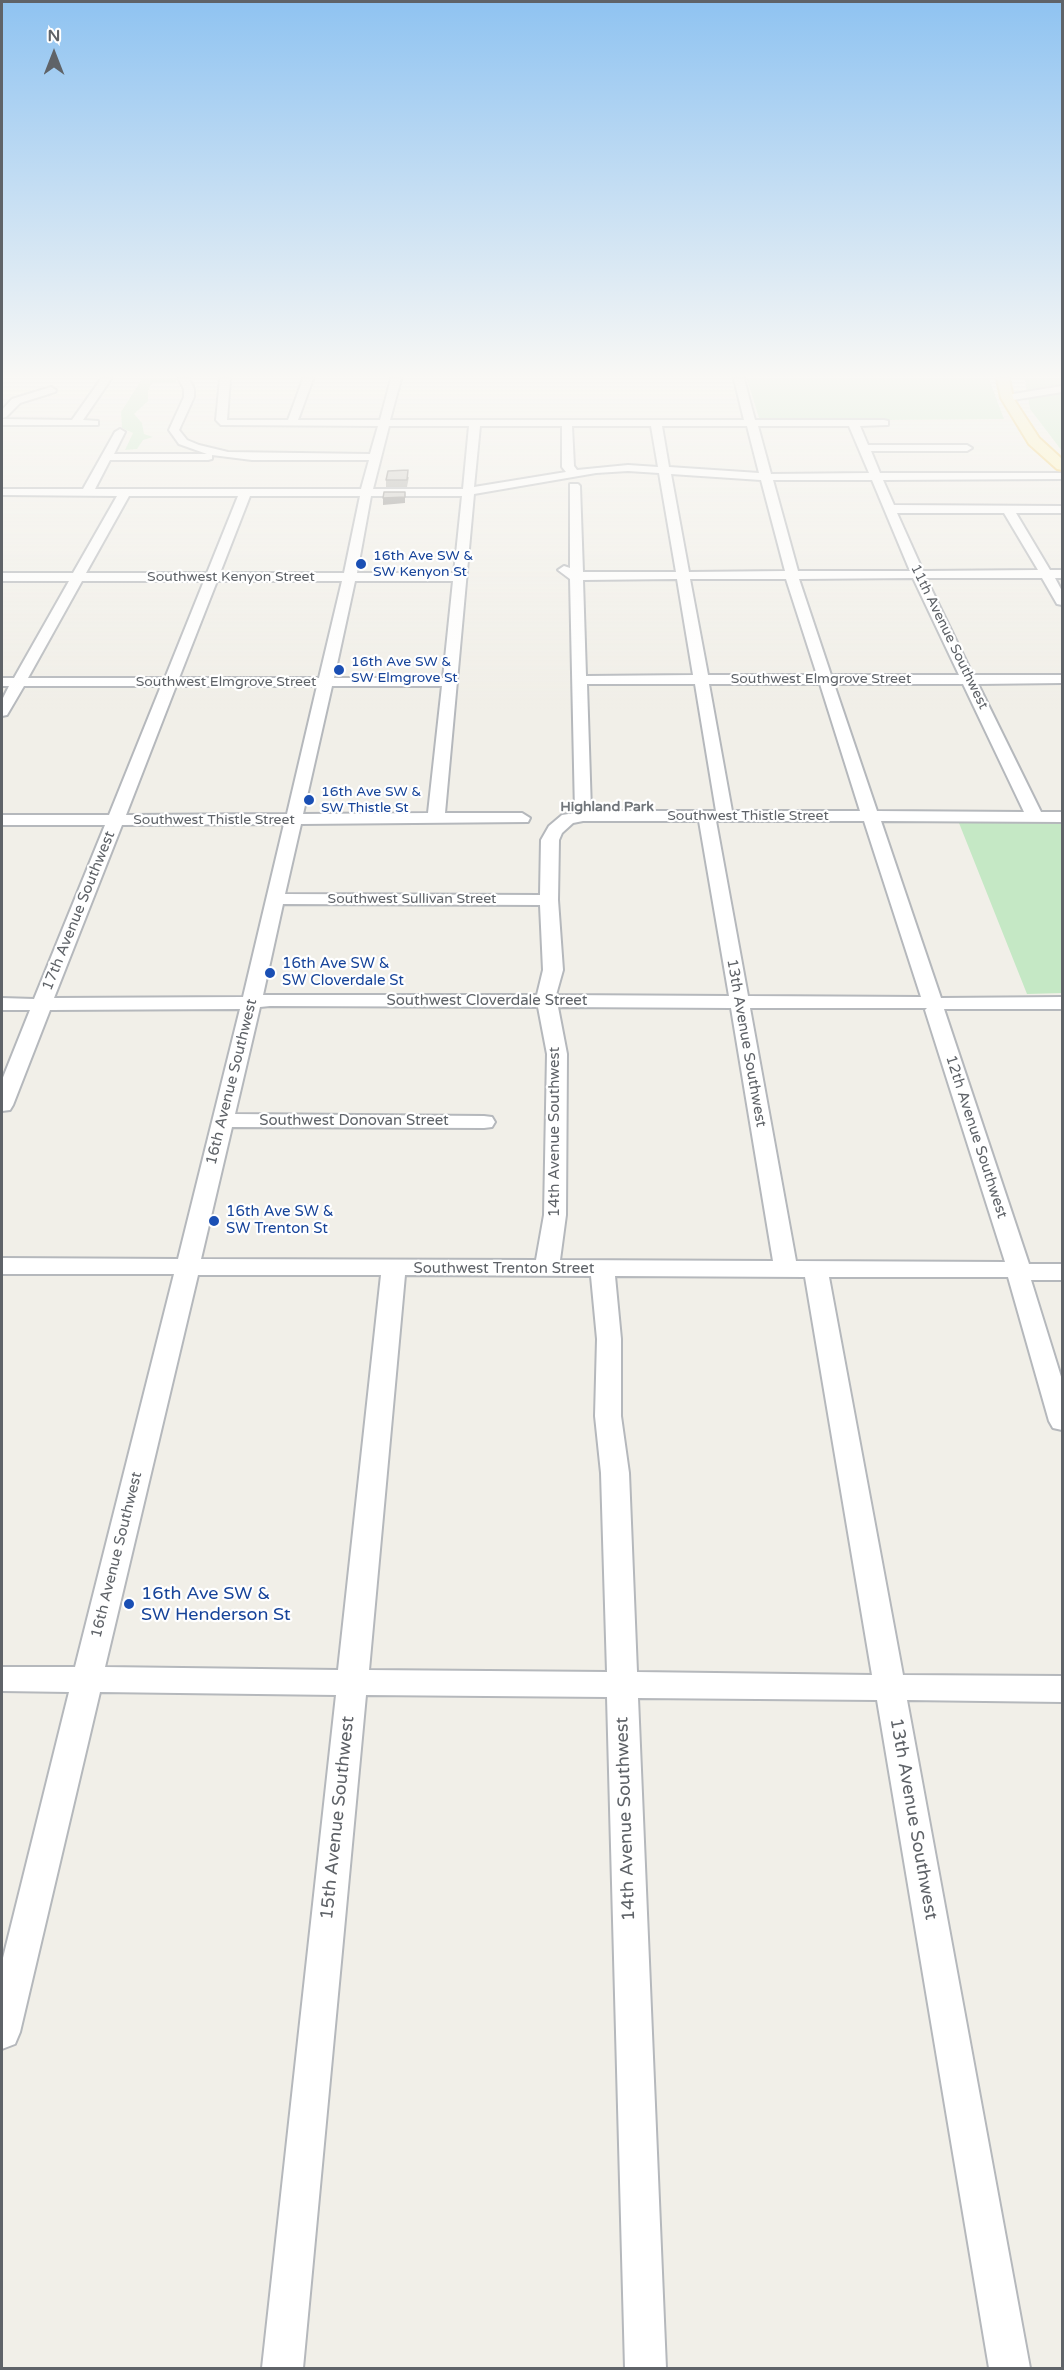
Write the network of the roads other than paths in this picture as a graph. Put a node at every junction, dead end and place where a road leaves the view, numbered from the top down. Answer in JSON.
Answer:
{"nodes":[{"id":1,"x":367,"y":490,"type":"edge"},
{"id":2,"x":487,"y":490,"type":"edge"},
{"id":3,"x":571,"y":490,"type":"edge"},
{"id":4,"x":668,"y":490,"type":"edge"},
{"id":5,"x":769,"y":490,"type":"edge"},
{"id":6,"x":883,"y":490,"type":"edge"},
{"id":7,"x":2,"y":492,"type":"edge"},
{"id":8,"x":87,"y":492,"type":"joint"},
{"id":9,"x":125,"y":492,"type":"junction"},
{"id":10,"x":468,"y":492,"type":"junction"},
{"id":11,"x":245,"y":493,"type":"junction"},
{"id":12,"x":366,"y":493,"type":"junction"},
{"id":13,"x":891,"y":509,"type":"junction"},
{"id":14,"x":1008,"y":509,"type":"junction"},
{"id":15,"x":1062,"y":509,"type":"edge"},
{"id":16,"x":1045,"y":574,"type":"junction"},
{"id":17,"x":1062,"y":574,"type":"edge"},
{"id":18,"x":792,"y":575,"type":"junction"},
{"id":19,"x":918,"y":575,"type":"junction"},
{"id":20,"x":575,"y":576,"type":"junction"},
{"id":21,"x":683,"y":576,"type":"junction"},
{"id":22,"x":2,"y":577,"type":"edge"},
{"id":23,"x":76,"y":577,"type":"junction"},
{"id":24,"x":213,"y":577,"type":"junction"},
{"id":25,"x":349,"y":577,"type":"junction"},
{"id":26,"x":460,"y":577,"type":"junction"},
{"id":27,"x":1062,"y":601,"type":"edge"},
{"id":28,"x":827,"y":678,"type":"junction"},
{"id":29,"x":970,"y":678,"type":"junction"},
{"id":30,"x":700,"y":679,"type":"junction"},
{"id":31,"x":1062,"y":679,"type":"edge"},
{"id":32,"x":580,"y":680,"type":"junction"},
{"id":33,"x":2,"y":682,"type":"edge"},
{"id":34,"x":18,"y":682,"type":"junction"},
{"id":35,"x":171,"y":682,"type":"junction"},
{"id":36,"x":325,"y":682,"type":"junction"},
{"id":37,"x":450,"y":682,"type":"junction"},
{"id":38,"x":2,"y":712,"type":"edge"},
{"id":39,"x":707,"y":816,"type":"junction"},
{"id":40,"x":725,"y":816,"type":"junction"},
{"id":41,"x":871,"y":816,"type":"junction"},
{"id":42,"x":1035,"y":817,"type":"junction"},
{"id":43,"x":1062,"y":817,"type":"edge"},
{"id":44,"x":436,"y":818,"type":"junction"},
{"id":45,"x":522,"y":818,"type":"dead end"},
{"id":46,"x":294,"y":819,"type":"junction"},
{"id":47,"x":573,"y":819,"type":"junction"},
{"id":48,"x":2,"y":820,"type":"edge"},
{"id":49,"x":115,"y":820,"type":"junction"},
{"id":50,"x":276,"y":899,"type":"junction"},
{"id":51,"x":549,"y":900,"type":"junction"},
{"id":52,"x":252,"y":1001,"type":"junction"},
{"id":53,"x":546,"y":1001,"type":"junction"},
{"id":54,"x":738,"y":1002,"type":"junction"},
{"id":55,"x":933,"y":1003,"type":"junction"},
{"id":56,"x":2,"y":1004,"type":"edge"},
{"id":57,"x":42,"y":1004,"type":"junction"},
{"id":58,"x":1062,"y":1004,"type":"edge"},
{"id":59,"x":2,"y":1105,"type":"edge"},
{"id":60,"x":223,"y":1120,"type":"junction"},
{"id":61,"x":484,"y":1122,"type":"dead end"},
{"id":62,"x":2,"y":1266,"type":"edge"},
{"id":63,"x":187,"y":1267,"type":"junction"},
{"id":64,"x":394,"y":1268,"type":"junction"},
{"id":65,"x":547,"y":1269,"type":"junction"},
{"id":66,"x":602,"y":1269,"type":"junction"},
{"id":67,"x":801,"y":1270,"type":"junction"},
{"id":68,"x":1018,"y":1271,"type":"junction"},
{"id":69,"x":1062,"y":1272,"type":"edge"},
{"id":70,"x":1062,"y":1421,"type":"edge"},
{"id":71,"x":2,"y":1679,"type":"edge"},
{"id":72,"x":87,"y":1679,"type":"junction"},
{"id":73,"x":352,"y":1683,"type":"junction"},
{"id":74,"x":621,"y":1686,"type":"junction"},
{"id":75,"x":889,"y":1687,"type":"junction"},
{"id":76,"x":1062,"y":1689,"type":"edge"},
{"id":77,"x":2,"y":2032,"type":"edge"},
{"id":78,"x":283,"y":2368,"type":"edge"},
{"id":79,"x":646,"y":2368,"type":"edge"},
{"id":80,"x":1010,"y":2368,"type":"edge"}],
"edges":[{"from":1,"to":12,"type":"street","name":"16th Avenue Southwest"},
{"from":2,"to":10,"type":"street"},
{"from":3,"to":20,"type":"street"},
{"from":4,"to":21,"type":"street"},
{"from":5,"to":18,"type":"street","name":"12th Avenue Southwest"},
{"from":6,"to":13,"type":"street","name":"11th Avenue Southwest"},
{"from":7,"to":8,"type":"street"},
{"from":8,"to":9,"type":"street"},
{"from":9,"to":11,"type":"street"},
{"from":9,"to":23,"type":"street"},
{"from":10,"to":12,"type":"street"},
{"from":10,"to":26,"type":"street"},
{"from":11,"to":12,"type":"street"},
{"from":11,"to":24,"type":"street","name":"17th Avenue Southwest"},
{"from":12,"to":25,"type":"street","name":"16th Avenue Southwest"},
{"from":13,"to":14,"type":"street"},
{"from":13,"to":19,"type":"street","name":"11th Avenue Southwest"},
{"from":14,"to":15,"type":"street"},
{"from":14,"to":16,"type":"street"},
{"from":16,"to":17,"type":"street"},
{"from":16,"to":19,"type":"street"},
{"from":16,"to":27,"type":"street"},
{"from":18,"to":19,"type":"street"},
{"from":18,"to":21,"type":"street"},
{"from":18,"to":28,"type":"street","name":"12th Avenue Southwest"},
{"from":19,"to":29,"type":"street","name":"11th Avenue Southwest"},
{"from":20,"to":21,"type":"street"},
{"from":20,"to":32,"type":"street"},
{"from":21,"to":30,"type":"street"},
{"from":22,"to":23,"type":"street","name":"Southwest Kenyon Street"},
{"from":23,"to":24,"type":"street","name":"Southwest Kenyon Street"},
{"from":23,"to":34,"type":"street"},
{"from":24,"to":25,"type":"street","name":"Southwest Kenyon Street"},
{"from":24,"to":35,"type":"street","name":"17th Avenue Southwest"},
{"from":25,"to":26,"type":"street","name":"Southwest Kenyon Street"},
{"from":25,"to":36,"type":"street","name":"16th Avenue Southwest"},
{"from":26,"to":37,"type":"street"},
{"from":28,"to":29,"type":"street","name":"Southwest Elmgrove Street"},
{"from":28,"to":30,"type":"street","name":"Southwest Elmgrove Street"},
{"from":28,"to":41,"type":"street","name":"12th Avenue Southwest"},
{"from":29,"to":31,"type":"street","name":"Southwest Elmgrove Street"},
{"from":29,"to":42,"type":"street","name":"11th Avenue Southwest"},
{"from":30,"to":32,"type":"street","name":"Southwest Elmgrove Street"},
{"from":30,"to":40,"type":"street"},
{"from":32,"to":47,"type":"street"},
{"from":33,"to":34,"type":"street","name":"Southwest Elmgrove Street"},
{"from":34,"to":35,"type":"street","name":"Southwest Elmgrove Street"},
{"from":34,"to":38,"type":"street"},
{"from":35,"to":36,"type":"street","name":"Southwest Elmgrove Street"},
{"from":35,"to":49,"type":"street","name":"17th Avenue Southwest"},
{"from":36,"to":37,"type":"street","name":"Southwest Elmgrove Street"},
{"from":36,"to":46,"type":"street","name":"16th Avenue Southwest"},
{"from":37,"to":44,"type":"street"},
{"from":39,"to":40,"type":"street","name":"Southwest Thistle Street"},
{"from":39,"to":47,"type":"street","name":"Southwest Thistle Street"},
{"from":39,"to":54,"type":"street","name":"13th Avenue Southwest"},
{"from":40,"to":41,"type":"street","name":"Southwest Thistle Street"},
{"from":41,"to":42,"type":"street","name":"Southwest Thistle Street"},
{"from":41,"to":55,"type":"street","name":"12th Avenue Southwest"},
{"from":42,"to":43,"type":"street","name":"Southwest Thistle Street"},
{"from":44,"to":45,"type":"street","name":"Southwest Thistle Street"},
{"from":44,"to":46,"type":"street","name":"Southwest Thistle Street"},
{"from":46,"to":49,"type":"street","name":"Southwest Thistle Street"},
{"from":46,"to":50,"type":"street","name":"16th Avenue Southwest"},
{"from":47,"to":51,"type":"street","name":"14th Avenue Southwest"},
{"from":48,"to":49,"type":"street","name":"Southwest Thistle Street"},
{"from":49,"to":57,"type":"street","name":"17th Avenue Southwest"},
{"from":50,"to":51,"type":"street","name":"Southwest Sullivan Street"},
{"from":50,"to":52,"type":"street","name":"16th Avenue Southwest"},
{"from":51,"to":53,"type":"street","name":"14th Avenue Southwest"},
{"from":52,"to":53,"type":"street","name":"Southwest Cloverdale Street"},
{"from":52,"to":57,"type":"street","name":"Southwest Cloverdale Street"},
{"from":52,"to":60,"type":"street","name":"16th Avenue Southwest"},
{"from":53,"to":54,"type":"street","name":"Southwest Cloverdale Street"},
{"from":53,"to":65,"type":"street","name":"14th Avenue Southwest"},
{"from":54,"to":55,"type":"street","name":"Southwest Cloverdale Street"},
{"from":54,"to":67,"type":"street","name":"13th Avenue Southwest"},
{"from":55,"to":58,"type":"street","name":"Southwest Cloverdale Street"},
{"from":55,"to":68,"type":"street","name":"12th Avenue Southwest"},
{"from":56,"to":57,"type":"street","name":"Southwest Cloverdale Street"},
{"from":57,"to":59,"type":"street","name":"17th Avenue Southwest"},
{"from":60,"to":61,"type":"street","name":"Southwest Donovan Street"},
{"from":60,"to":63,"type":"street","name":"16th Avenue Southwest"},
{"from":62,"to":63,"type":"street","name":"Southwest Trenton Street"},
{"from":63,"to":64,"type":"street","name":"Southwest Trenton Street"},
{"from":63,"to":72,"type":"street","name":"16th Avenue Southwest"},
{"from":64,"to":65,"type":"street","name":"Southwest Trenton Street"},
{"from":64,"to":73,"type":"street","name":"15th Avenue Southwest"},
{"from":65,"to":66,"type":"street","name":"Southwest Trenton Street"},
{"from":66,"to":67,"type":"street","name":"Southwest Trenton Street"},
{"from":66,"to":74,"type":"street","name":"14th Avenue Southwest"},
{"from":67,"to":68,"type":"street","name":"Southwest Trenton Street"},
{"from":67,"to":75,"type":"street","name":"13th Avenue Southwest"},
{"from":68,"to":69,"type":"street","name":"Southwest Trenton Street"},
{"from":68,"to":70,"type":"street","name":"12th Avenue Southwest"},
{"from":71,"to":72,"type":"street"},
{"from":72,"to":73,"type":"street"},
{"from":72,"to":77,"type":"street","name":"16th Avenue Southwest"},
{"from":73,"to":74,"type":"street"},
{"from":73,"to":78,"type":"street","name":"15th Avenue Southwest"},
{"from":74,"to":75,"type":"street"},
{"from":74,"to":79,"type":"street","name":"14th Avenue Southwest"},
{"from":75,"to":76,"type":"street"},
{"from":75,"to":80,"type":"street","name":"13th Avenue Southwest"}]}
